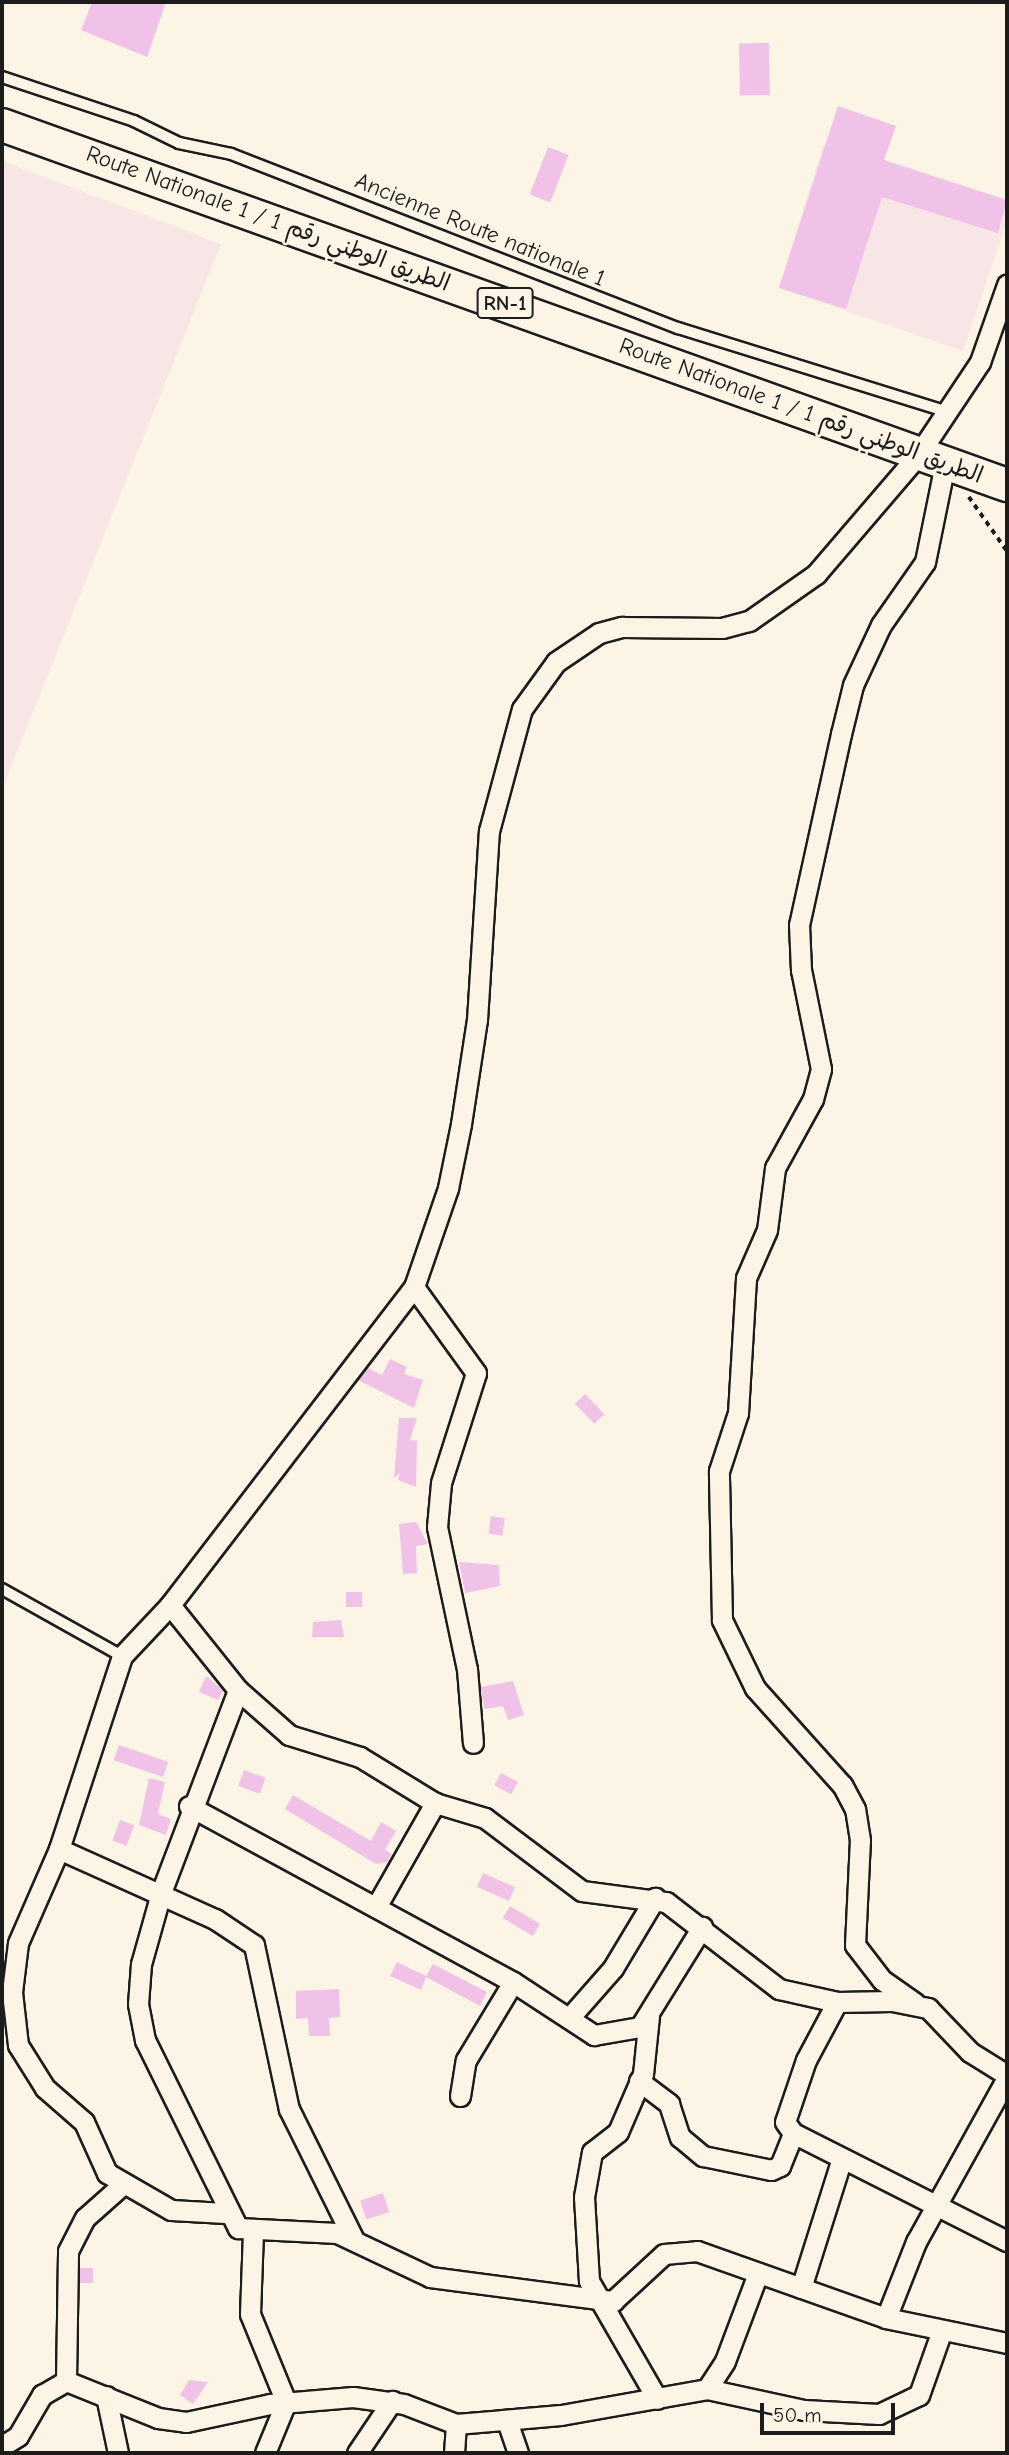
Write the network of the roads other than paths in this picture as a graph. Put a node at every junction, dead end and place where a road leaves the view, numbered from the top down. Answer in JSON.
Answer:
{"nodes":[{"id":1,"x":2,"y":77,"type":"edge"},
{"id":2,"x":2,"y":125,"type":"edge"},
{"id":3,"x":1007,"y":285,"type":"edge"},
{"id":4,"x":947,"y":412,"type":"junction"},
{"id":5,"x":932,"y":459,"type":"junction"},
{"id":6,"x":1007,"y":485,"type":"edge"},
{"id":7,"x":414,"y":1287,"type":"junction"},
{"id":8,"x":2,"y":1589,"type":"edge"},
{"id":9,"x":170,"y":1605,"type":"junction"},
{"id":10,"x":122,"y":1656,"type":"junction"},
{"id":11,"x":238,"y":1690,"type":"junction"},
{"id":12,"x":473,"y":1743,"type":"dead end"},
{"id":13,"x":435,"y":1803,"type":"junction"},
{"id":14,"x":190,"y":1806,"type":"junction"},
{"id":15,"x":59,"y":1849,"type":"junction"},
{"id":16,"x":161,"y":1893,"type":"junction"},
{"id":17,"x":655,"y":1898,"type":"junction"},
{"id":18,"x":376,"y":1907,"type":"junction"},
{"id":19,"x":702,"y":1927,"type":"junction"},
{"id":20,"x":513,"y":1982,"type":"junction"},
{"id":21,"x":837,"y":2002,"type":"junction"},
{"id":22,"x":915,"y":2003,"type":"junction"},
{"id":23,"x":649,"y":2015,"type":"junction"},
{"id":24,"x":570,"y":2017,"type":"junction"},
{"id":25,"x":1007,"y":2076,"type":"edge"},
{"id":26,"x":639,"y":2081,"type":"junction"},
{"id":27,"x":460,"y":2096,"type":"dead end"},
{"id":28,"x":793,"y":2133,"type":"junction"},
{"id":29,"x":842,"y":2158,"type":"junction"},
{"id":30,"x":122,"y":2185,"type":"junction"},
{"id":31,"x":938,"y":2206,"type":"junction"},
{"id":32,"x":225,"y":2213,"type":"junction"},
{"id":33,"x":253,"y":2232,"type":"junction"},
{"id":34,"x":354,"y":2240,"type":"junction"},
{"id":35,"x":1007,"y":2241,"type":"edge"},
{"id":36,"x":758,"y":2273,"type":"junction"},
{"id":37,"x":801,"y":2288,"type":"junction"},
{"id":38,"x":602,"y":2301,"type":"junction"},
{"id":39,"x":886,"y":2318,"type":"junction"},
{"id":40,"x":941,"y":2333,"type":"junction"},
{"id":41,"x":1007,"y":2343,"type":"edge"},
{"id":42,"x":66,"y":2381,"type":"junction"},
{"id":43,"x":707,"y":2389,"type":"junction"},
{"id":44,"x":106,"y":2396,"type":"junction"},
{"id":45,"x":657,"y":2399,"type":"junction"},
{"id":46,"x":392,"y":2401,"type":"junction"},
{"id":47,"x":285,"y":2402,"type":"junction"},
{"id":48,"x":507,"y":2421,"type":"junction"},
{"id":49,"x":456,"y":2424,"type":"junction"},
{"id":50,"x":2,"y":2446,"type":"edge"},
{"id":51,"x":118,"y":2453,"type":"edge"},
{"id":52,"x":265,"y":2453,"type":"edge"},
{"id":53,"x":357,"y":2453,"type":"edge"},
{"id":54,"x":454,"y":2453,"type":"edge"},
{"id":55,"x":518,"y":2453,"type":"edge"}],
"edges":[{"from":1,"to":4,"type":"lane","name":"Ancienne Route nationale 1"},
{"from":2,"to":5,"type":"main road","name":"Route Nationale 1 / الطريق الوطني رقم 1","number":"RN-1"},
{"from":3,"to":4,"type":"street"},
{"from":4,"to":5,"type":"street"},
{"from":5,"to":6,"type":"main road","name":"Route Nationale 1 / الطريق الوطني رقم 1","number":"RN-1"},
{"from":5,"to":7,"type":"street"},
{"from":5,"to":22,"type":"street"},
{"from":7,"to":9,"type":"street"},
{"from":7,"to":12,"type":"street"},
{"from":8,"to":10,"type":"lane"},
{"from":9,"to":10,"type":"street"},
{"from":9,"to":11,"type":"street"},
{"from":10,"to":15,"type":"street"},
{"from":11,"to":13,"type":"street"},
{"from":11,"to":14,"type":"street"},
{"from":13,"to":17,"type":"street"},
{"from":13,"to":18,"type":"street"},
{"from":14,"to":16,"type":"street"},
{"from":14,"to":18,"type":"street"},
{"from":15,"to":16,"type":"street"},
{"from":15,"to":30,"type":"street"},
{"from":16,"to":32,"type":"street"},
{"from":16,"to":34,"type":"street"},
{"from":17,"to":19,"type":"street"},
{"from":17,"to":24,"type":"street"},
{"from":18,"to":20,"type":"street"},
{"from":19,"to":21,"type":"street"},
{"from":19,"to":23,"type":"street"},
{"from":20,"to":24,"type":"street"},
{"from":20,"to":27,"type":"street"},
{"from":21,"to":22,"type":"street"},
{"from":21,"to":28,"type":"street"},
{"from":22,"to":25,"type":"street"},
{"from":23,"to":24,"type":"street"},
{"from":23,"to":26,"type":"street"},
{"from":25,"to":31,"type":"street"},
{"from":26,"to":28,"type":"street"},
{"from":26,"to":38,"type":"street"},
{"from":28,"to":29,"type":"street"},
{"from":29,"to":31,"type":"street"},
{"from":29,"to":37,"type":"street"},
{"from":30,"to":32,"type":"street"},
{"from":30,"to":42,"type":"street"},
{"from":31,"to":35,"type":"street"},
{"from":31,"to":39,"type":"street"},
{"from":32,"to":33,"type":"street"},
{"from":33,"to":34,"type":"street"},
{"from":33,"to":47,"type":"street"},
{"from":34,"to":38,"type":"street"},
{"from":36,"to":37,"type":"street"},
{"from":36,"to":38,"type":"street"},
{"from":36,"to":43,"type":"street"},
{"from":37,"to":39,"type":"street"},
{"from":38,"to":45,"type":"street"},
{"from":39,"to":40,"type":"street"},
{"from":40,"to":41,"type":"street"},
{"from":40,"to":43,"type":"street"},
{"from":42,"to":44,"type":"street"},
{"from":42,"to":50,"type":"street"},
{"from":43,"to":45,"type":"street"},
{"from":44,"to":47,"type":"street"},
{"from":44,"to":51,"type":"street"},
{"from":45,"to":48,"type":"street"},
{"from":46,"to":47,"type":"street"},
{"from":46,"to":49,"type":"street"},
{"from":46,"to":53,"type":"street"},
{"from":47,"to":52,"type":"street"},
{"from":48,"to":49,"type":"street"},
{"from":48,"to":55,"type":"street"},
{"from":49,"to":54,"type":"street"}]}
